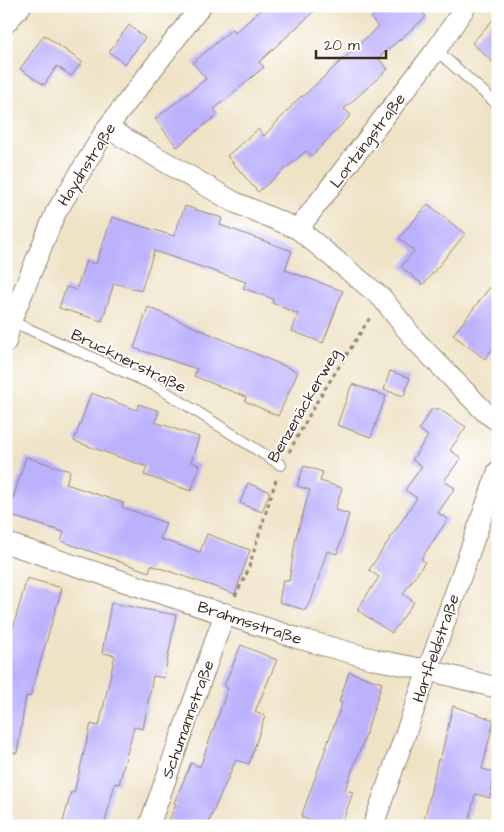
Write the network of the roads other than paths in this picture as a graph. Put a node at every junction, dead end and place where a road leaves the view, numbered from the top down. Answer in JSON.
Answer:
{"nodes":[{"id":1,"x":21,"y":6,"type":"edge"},
{"id":2,"x":201,"y":6,"type":"edge"},
{"id":3,"x":466,"y":6,"type":"edge"},
{"id":4,"x":6,"y":23,"type":"edge"},
{"id":5,"x":436,"y":50,"type":"junction"},
{"id":6,"x":498,"y":105,"type":"edge"},
{"id":7,"x":107,"y":128,"type":"junction"},
{"id":8,"x":298,"y":229,"type":"junction"},
{"id":9,"x":11,"y":321,"type":"junction"},
{"id":10,"x":6,"y":342,"type":"edge"},
{"id":11,"x":498,"y":421,"type":"edge"},
{"id":12,"x":281,"y":465,"type":"road end"},
{"id":13,"x":498,"y":471,"type":"edge"},
{"id":14,"x":491,"y":506,"type":"edge"},
{"id":15,"x":6,"y":543,"type":"edge"},
{"id":16,"x":225,"y":613,"type":"junction"},
{"id":17,"x":428,"y":670,"type":"junction"},
{"id":18,"x":498,"y":688,"type":"edge"},
{"id":19,"x":149,"y":826,"type":"edge"},
{"id":20,"x":373,"y":826,"type":"edge"}],
"edges":[{"from":1,"to":4,"type":"street"},
{"from":2,"to":7,"type":"street","name":"Haydnstraße"},
{"from":3,"to":5,"type":"street","name":"Lortzingstraße"},
{"from":5,"to":6,"type":"lane"},
{"from":5,"to":8,"type":"street","name":"Lortzingstraße"},
{"from":7,"to":8,"type":"street"},
{"from":7,"to":9,"type":"street","name":"Haydnstraße"},
{"from":8,"to":11,"type":"street"},
{"from":9,"to":10,"type":"street","name":"Haydnstraße"},
{"from":9,"to":12,"type":"lane","name":"Brucknerstraße"},
{"from":13,"to":14,"type":"street","name":"Hartfeldstraße"},
{"from":14,"to":17,"type":"street","name":"Hartfeldstraße"},
{"from":15,"to":16,"type":"street","name":"Brahmsstraße"},
{"from":16,"to":17,"type":"street","name":"Brahmsstraße"},
{"from":16,"to":19,"type":"street","name":"Schumannstraße"},
{"from":17,"to":18,"type":"street","name":"Brahmsstraße"},
{"from":17,"to":20,"type":"street","name":"Hartfeldstraße"}]}
